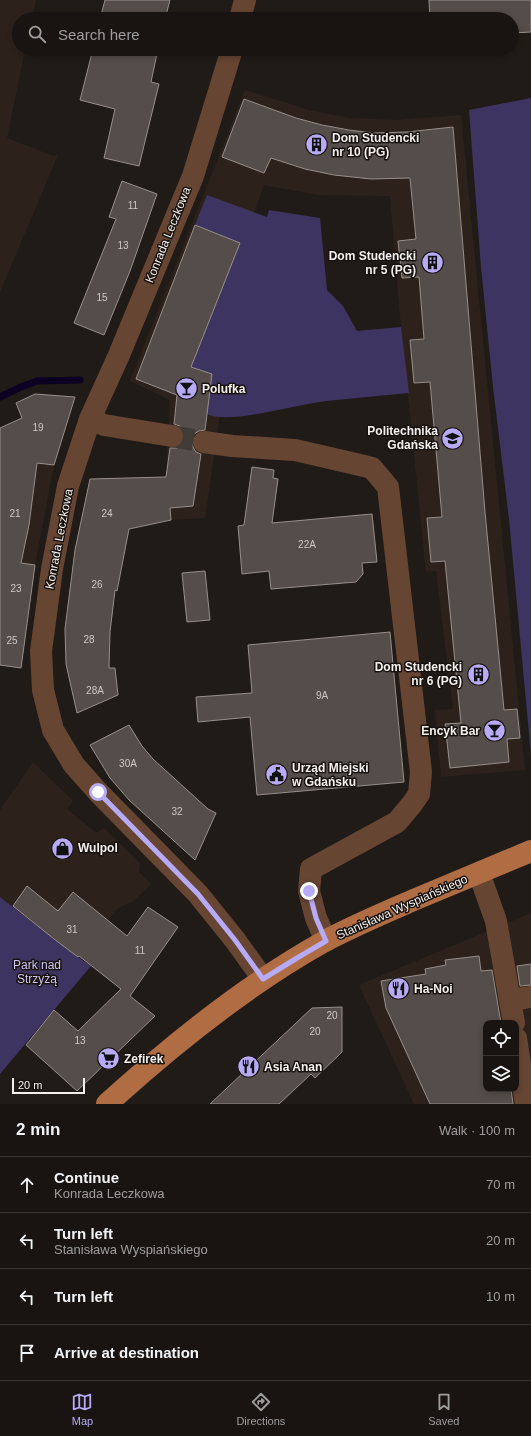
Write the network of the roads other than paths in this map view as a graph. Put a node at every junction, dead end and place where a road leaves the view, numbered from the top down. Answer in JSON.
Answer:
{"nodes":[{"id":1,"x":245,"y":0,"type":"edge"},
{"id":2,"x":242,"y":12,"type":"edge"},
{"id":3,"x":230,"y":56,"type":"edge"},
{"id":4,"x":90,"y":419,"type":"junction"},
{"id":5,"x":172,"y":436,"type":"tunnel mouth"},
{"id":6,"x":204,"y":442,"type":"tunnel mouth"},
{"id":7,"x":531,"y":851,"type":"edge"},
{"id":8,"x":479,"y":873,"type":"junction"},
{"id":9,"x":326,"y":941,"type":"junction"},
{"id":10,"x":263,"y":979,"type":"junction"},
{"id":11,"x":521,"y":999,"type":"edge"},
{"id":12,"x":515,"y":1020,"type":"edge"},
{"id":13,"x":519,"y":1056,"type":"edge"},
{"id":14,"x":107,"y":1104,"type":"edge"},
{"id":15,"x":526,"y":1104,"type":"edge"}],
"edges":[{"from":1,"to":2,"type":"street"},
{"from":3,"to":4,"type":"street","name":"Konrada Leczkowa"},
{"from":4,"to":5,"type":"street"},
{"from":4,"to":10,"type":"street","name":"Konrada Leczkowa"},
{"from":6,"to":9,"type":"street"},
{"from":7,"to":8,"type":"main road","name":"Stanisława Wyspiańskiego"},
{"from":8,"to":9,"type":"main road","name":"Stanisława Wyspiańskiego"},
{"from":8,"to":11,"type":"street"},
{"from":9,"to":10,"type":"main road","name":"Stanisława Wyspiańskiego"},
{"from":10,"to":14,"type":"main road","name":"Stanisława Wyspiańskiego"},
{"from":11,"to":12,"type":"street"},
{"from":13,"to":15,"type":"street"}]}
